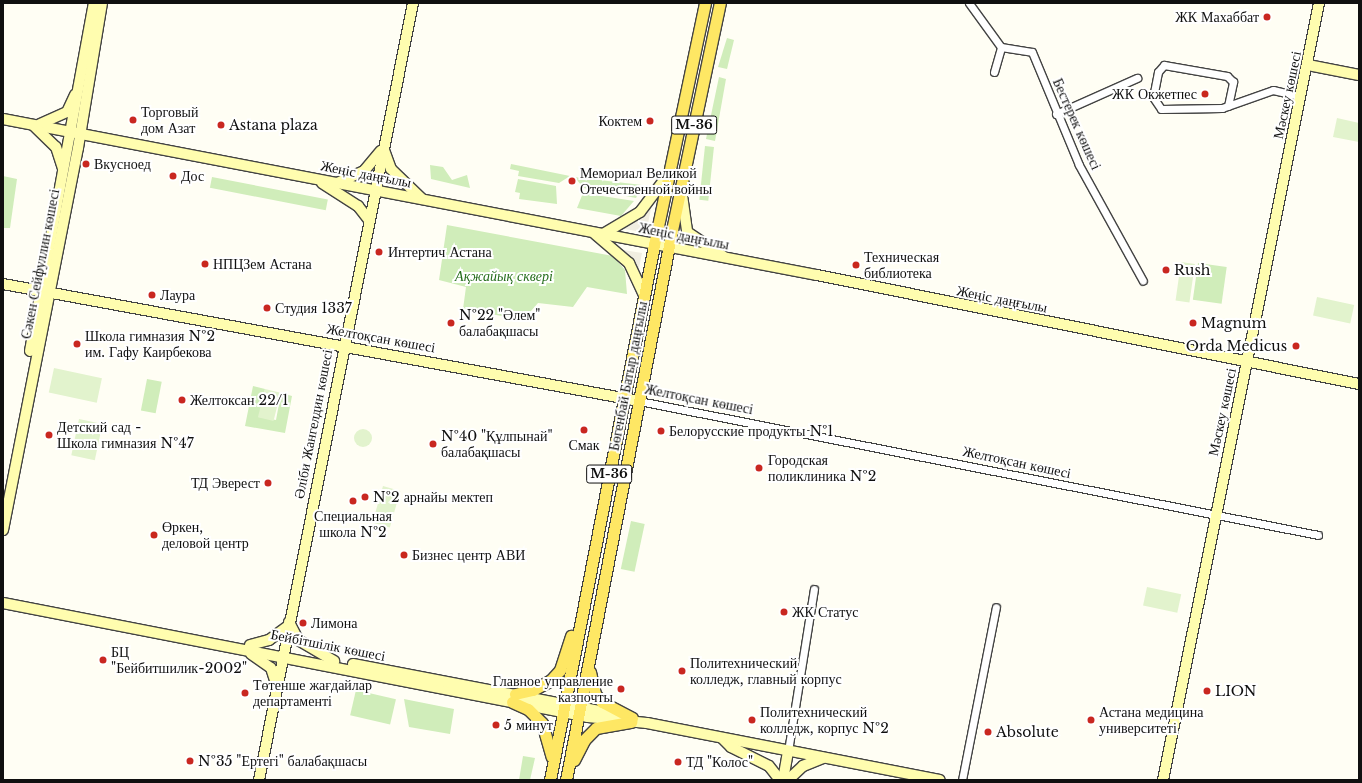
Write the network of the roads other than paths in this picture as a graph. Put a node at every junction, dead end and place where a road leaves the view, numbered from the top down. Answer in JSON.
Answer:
{"nodes":[{"id":1,"x":94,"y":3,"type":"edge"},
{"id":2,"x":102,"y":3,"type":"edge"},
{"id":3,"x":413,"y":3,"type":"edge"},
{"id":4,"x":699,"y":3,"type":"edge"},
{"id":5,"x":705,"y":3,"type":"edge"},
{"id":6,"x":720,"y":3,"type":"edge"},
{"id":7,"x":969,"y":3,"type":"edge"},
{"id":8,"x":1319,"y":3,"type":"edge"},
{"id":9,"x":701,"y":20,"type":"junction"},
{"id":10,"x":1001,"y":47,"type":"junction"},
{"id":11,"x":1308,"y":65,"type":"junction"},
{"id":12,"x":994,"y":72,"type":"dead end"},
{"id":13,"x":1359,"y":75,"type":"edge"},
{"id":14,"x":1136,"y":78,"type":"dead end"},
{"id":15,"x":82,"y":81,"type":"junction"},
{"id":16,"x":1300,"y":96,"type":"junction"},
{"id":17,"x":1228,"y":106,"type":"junction"},
{"id":18,"x":1056,"y":114,"type":"junction"},
{"id":19,"x":3,"y":119,"type":"edge"},
{"id":20,"x":33,"y":124,"type":"junction"},
{"id":21,"x":76,"y":131,"type":"junction"},
{"id":22,"x":383,"y":148,"type":"junction"},
{"id":23,"x":668,"y":175,"type":"junction"},
{"id":24,"x":316,"y":179,"type":"junction"},
{"id":25,"x":63,"y":183,"type":"junction"},
{"id":26,"x":336,"y":183,"type":"junction"},
{"id":27,"x":681,"y":185,"type":"junction"},
{"id":28,"x":374,"y":190,"type":"junction"},
{"id":29,"x":424,"y":200,"type":"junction"},
{"id":30,"x":369,"y":220,"type":"junction"},
{"id":31,"x":598,"y":233,"type":"junction"},
{"id":32,"x":654,"y":245,"type":"junction"},
{"id":33,"x":668,"y":248,"type":"junction"},
{"id":34,"x":727,"y":258,"type":"junction"},
{"id":35,"x":1143,"y":281,"type":"dead end"},
{"id":36,"x":3,"y":284,"type":"edge"},
{"id":37,"x":45,"y":292,"type":"junction"},
{"id":38,"x":644,"y":296,"type":"junction"},
{"id":39,"x":342,"y":346,"type":"junction"},
{"id":40,"x":1246,"y":362,"type":"junction"},
{"id":41,"x":1359,"y":384,"type":"edge"},
{"id":42,"x":624,"y":399,"type":"junction"},
{"id":43,"x":639,"y":402,"type":"junction"},
{"id":44,"x":3,"y":495,"type":"edge"},
{"id":45,"x":1214,"y":515,"type":"junction"},
{"id":46,"x":3,"y":530,"type":"edge"},
{"id":47,"x":1318,"y":535,"type":"dead end"},
{"id":48,"x":814,"y":589,"type":"dead end"},
{"id":49,"x":3,"y":597,"type":"edge"},
{"id":50,"x":3,"y":603,"type":"edge"},
{"id":51,"x":996,"y":607,"type":"dead end"},
{"id":52,"x":581,"y":618,"type":"junction"},
{"id":53,"x":288,"y":624,"type":"junction"},
{"id":54,"x":250,"y":645,"type":"junction"},
{"id":55,"x":234,"y":648,"type":"junction"},
{"id":56,"x":282,"y":654,"type":"junction"},
{"id":57,"x":334,"y":661,"type":"junction"},
{"id":58,"x":589,"y":663,"type":"junction"},
{"id":59,"x":276,"y":684,"type":"junction"},
{"id":60,"x":513,"y":698,"type":"junction"},
{"id":61,"x":564,"y":708,"type":"junction"},
{"id":62,"x":580,"y":711,"type":"junction"},
{"id":63,"x":631,"y":720,"type":"junction"},
{"id":64,"x":722,"y":738,"type":"junction"},
{"id":65,"x":788,"y":751,"type":"junction"},
{"id":66,"x":823,"y":758,"type":"junction"},
{"id":67,"x":553,"y":766,"type":"junction"},
{"id":68,"x":567,"y":776,"type":"edge"},
{"id":69,"x":259,"y":780,"type":"edge"},
{"id":70,"x":550,"y":780,"type":"edge"},
{"id":71,"x":781,"y":780,"type":"edge"},
{"id":72,"x":788,"y":780,"type":"edge"},
{"id":73,"x":940,"y":780,"type":"edge"},
{"id":74,"x":962,"y":780,"type":"edge"},
{"id":75,"x":1161,"y":780,"type":"edge"}],
"edges":[{"from":1,"to":15,"type":"main road","name":"Сәкен Сейфуллин көшесі"},
{"from":2,"to":21,"type":"main road","name":"Сәкен Сейфуллин көшесі"},
{"from":3,"to":22,"type":"main road","name":"Әліби Жангелдин көшесі"},
{"from":4,"to":9,"type":"main road"},
{"from":5,"to":9,"type":"main road","name":"Бөгенбай Батыр даңғылы","number":"M-36"},
{"from":6,"to":27,"type":"main road","name":"Бөгенбай Батыр даңғылы","number":"M-36"},
{"from":7,"to":10,"type":"street"},
{"from":8,"to":11,"type":"main road","name":"Мәскеу көшесі"},
{"from":9,"to":23,"type":"main road","name":"Бөгенбай Батыр даңғылы","number":"M-36"},
{"from":10,"to":12,"type":"street"},
{"from":10,"to":18,"type":"street","name":"Бестерек көшесі"},
{"from":11,"to":13,"type":"main road"},
{"from":11,"to":16,"type":"main road","name":"Мәскеу көшесі"},
{"from":14,"to":18,"type":"street"},
{"from":15,"to":20,"type":"main road"},
{"from":15,"to":21,"type":"main road","name":"Сәкен Сейфуллин көшесі"},
{"from":16,"to":17,"type":"street"},
{"from":16,"to":40,"type":"main road","name":"Мәскеу көшесі"},
{"from":17,"to":17,"type":"street"},
{"from":18,"to":35,"type":"street","name":"Бестерек көшесі"},
{"from":19,"to":20,"type":"main road","name":"Жеңіс даңғылы"},
{"from":20,"to":21,"type":"main road","name":"Жеңіс даңғылы"},
{"from":20,"to":25,"type":"main road"},
{"from":21,"to":24,"type":"main road","name":"Жеңіс даңғылы"},
{"from":21,"to":25,"type":"main road","name":"Сәкен Сейфуллин көшесі"},
{"from":21,"to":37,"type":"main road","name":"Сәкен Сейфуллин көшесі"},
{"from":22,"to":26,"type":"main road"},
{"from":22,"to":28,"type":"main road","name":"Әліби Жангелдин көшесі"},
{"from":22,"to":29,"type":"main road"},
{"from":23,"to":31,"type":"main road"},
{"from":23,"to":32,"type":"main road","name":"Бөгенбай Батыр даңғылы","number":"M-36"},
{"from":24,"to":26,"type":"main road","name":"Жеңіс даңғылы"},
{"from":24,"to":30,"type":"main road"},
{"from":25,"to":37,"type":"main road","name":"Сәкен Сейфуллин көшесі"},
{"from":26,"to":28,"type":"main road","name":"Жеңіс даңғылы"},
{"from":27,"to":33,"type":"main road","name":"Бөгенбай Батыр даңғылы","number":"M-36"},
{"from":27,"to":34,"type":"main road"},
{"from":28,"to":29,"type":"main road","name":"Жеңіс даңғылы"},
{"from":28,"to":30,"type":"main road","name":"Әліби Жангелдин көшесі"},
{"from":29,"to":31,"type":"main road","name":"Жеңіс даңғылы"},
{"from":30,"to":39,"type":"main road","name":"Әліби Жангелдин көшесі"},
{"from":31,"to":32,"type":"main road","name":"Жеңіс даңғылы"},
{"from":31,"to":38,"type":"main road"},
{"from":32,"to":33,"type":"main road","name":"Жеңіс даңғылы"},
{"from":32,"to":38,"type":"main road","name":"Бөгенбай Батыр даңғылы","number":"M-36"},
{"from":33,"to":34,"type":"main road","name":"Жеңіс даңғылы"},
{"from":33,"to":43,"type":"main road","name":"Бөгенбай Батыр даңғылы","number":"M-36"},
{"from":34,"to":40,"type":"main road","name":"Жеңіс даңғылы"},
{"from":36,"to":37,"type":"main road","name":"Желтоқсан көшесі"},
{"from":37,"to":39,"type":"main road","name":"Желтоқсан көшесі"},
{"from":37,"to":44,"type":"main road","name":"Сәкен Сейфуллин көшесі"},
{"from":37,"to":46,"type":"main road","name":"Сәкен Сейфуллин көшесі"},
{"from":38,"to":42,"type":"main road","name":"Бөгенбай Батыр даңғылы","number":"M-36"},
{"from":39,"to":42,"type":"main road","name":"Желтоқсан көшесі"},
{"from":39,"to":53,"type":"main road","name":"Әліби Жангелдин көшесі"},
{"from":40,"to":41,"type":"main road","name":"Жеңіс даңғылы"},
{"from":40,"to":45,"type":"main road","name":"Мәскеу көшесі"},
{"from":42,"to":43,"type":"main road","name":"Желтоқсан көшесі"},
{"from":42,"to":52,"type":"main road","name":"Бөгенбай Батыр даңғылы","number":"M-36"},
{"from":43,"to":45,"type":"street","name":"Желтоқсан көшесі"},
{"from":43,"to":58,"type":"main road","name":"Бөгенбай Батыр даңғылы","number":"M-36"},
{"from":45,"to":47,"type":"street","name":"Желтоқсан көшесі"},
{"from":45,"to":75,"type":"main road","name":"Мәскеу көшесі"},
{"from":48,"to":65,"type":"street"},
{"from":49,"to":54,"type":"main road","name":"Бейбітшілік көшесі"},
{"from":50,"to":55,"type":"main road","name":"Бейбітшілік көшесі"},
{"from":51,"to":74,"type":"street"},
{"from":52,"to":60,"type":"main road"},
{"from":52,"to":61,"type":"main road","name":"Бөгенбай Батыр даңғылы","number":"M-36"},
{"from":53,"to":54,"type":"main road"},
{"from":53,"to":56,"type":"main road","name":"Әліби Жангелдин көшесі"},
{"from":53,"to":57,"type":"main road"},
{"from":54,"to":56,"type":"main road","name":"Бейбітшілік көшесі"},
{"from":55,"to":56,"type":"main road","name":"Бейбітшілік көшесі"},
{"from":55,"to":59,"type":"main road"},
{"from":56,"to":57,"type":"main road","name":"Бейбітшілік көшесі"},
{"from":56,"to":59,"type":"main road","name":"Әліби Жангелдин көшесі"},
{"from":56,"to":60,"type":"main road","name":"Бейбітшілік көшесі"},
{"from":57,"to":60,"type":"main road","name":"Бейбітшілік көшесі"},
{"from":58,"to":62,"type":"main road","name":"Бөгенбай Батыр даңғылы","number":"M-36"},
{"from":58,"to":63,"type":"main road"},
{"from":59,"to":69,"type":"main road","name":"Әліби Жангелдин көшесі"},
{"from":60,"to":61,"type":"main road","name":"Бейбітшілік көшесі"},
{"from":60,"to":67,"type":"main road"},
{"from":61,"to":62,"type":"main road","name":"Бейбітшілік көшесі"},
{"from":61,"to":67,"type":"main road","name":"Бөгенбай Батыр даңғылы","number":"M-36"},
{"from":62,"to":63,"type":"main road","name":"Бейбітшілік көшесі"},
{"from":62,"to":68,"type":"main road","name":"Бөгенбай Батыр даңғылы","number":"M-36"},
{"from":63,"to":64,"type":"main road","name":"Бейбітшілік көшесі"},
{"from":63,"to":68,"type":"main road"},
{"from":64,"to":65,"type":"main road","name":"Бейбітшілік көшесі"},
{"from":64,"to":71,"type":"main road"},
{"from":65,"to":66,"type":"main road","name":"Бейбітшілік көшесі"},
{"from":65,"to":71,"type":"main road"},
{"from":66,"to":72,"type":"main road"},
{"from":66,"to":73,"type":"main road","name":"Бейбітшілік көшесі"},
{"from":67,"to":70,"type":"main road","name":"Бөгенбай Батыр даңғылы","number":"M-36"}]}
